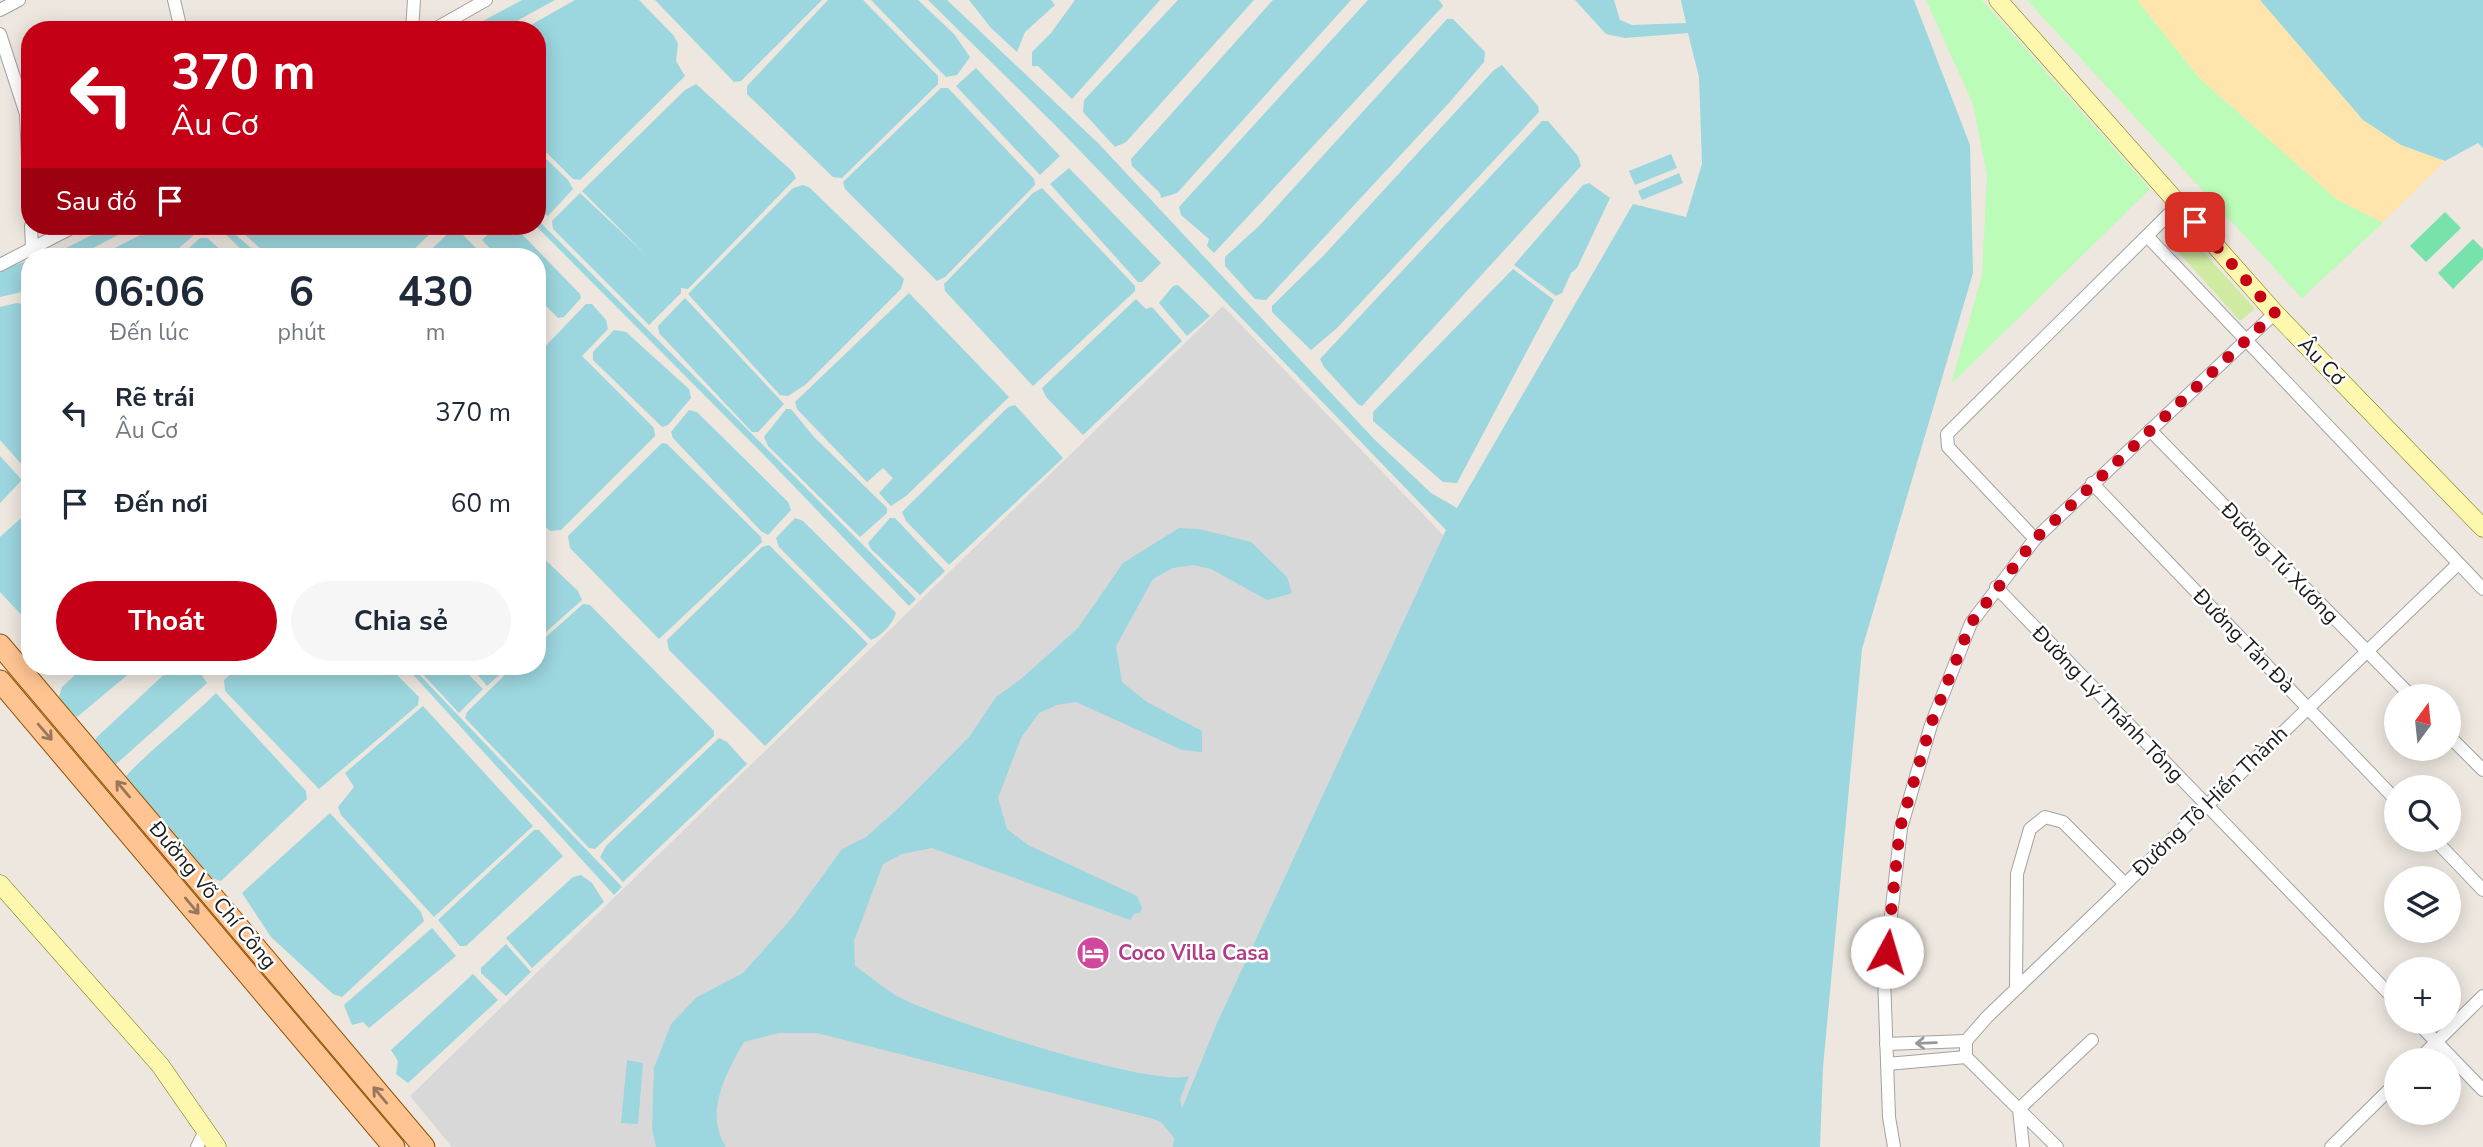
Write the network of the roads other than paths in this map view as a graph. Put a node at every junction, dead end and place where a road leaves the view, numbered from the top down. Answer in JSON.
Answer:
{"nodes":[{"id":1,"x":19,"y":0,"type":"edge"},
{"id":2,"x":174,"y":0,"type":"edge"},
{"id":3,"x":414,"y":0,"type":"edge"},
{"id":4,"x":486,"y":0,"type":"edge"},
{"id":5,"x":1998,"y":0,"type":"edge"},
{"id":6,"x":0,"y":10,"type":"edge"},
{"id":7,"x":179,"y":21,"type":"edge"},
{"id":8,"x":413,"y":21,"type":"edge"},
{"id":9,"x":449,"y":21,"type":"edge"},
{"id":10,"x":0,"y":34,"type":"edge"},
{"id":11,"x":21,"y":99,"type":"edge"},
{"id":12,"x":2179,"y":204,"type":"junction"},
{"id":13,"x":31,"y":235,"type":"edge"},
{"id":14,"x":57,"y":235,"type":"edge"},
{"id":15,"x":2147,"y":236,"type":"junction"},
{"id":16,"x":32,"y":247,"type":"joint"},
{"id":17,"x":21,"y":253,"type":"edge"},
{"id":18,"x":0,"y":265,"type":"edge"},
{"id":19,"x":2275,"y":313,"type":"junction"},
{"id":20,"x":2245,"y":339,"type":"junction"},
{"id":21,"x":2150,"y":430,"type":"junction"},
{"id":22,"x":2092,"y":483,"type":"junction"},
{"id":23,"x":2483,"y":528,"type":"edge"},
{"id":24,"x":2035,"y":539,"type":"junction"},
{"id":25,"x":2458,"y":564,"type":"junction"},
{"id":26,"x":1996,"y":587,"type":"junction"},
{"id":27,"x":2483,"y":589,"type":"edge"},
{"id":28,"x":0,"y":645,"type":"edge"},
{"id":29,"x":2365,"y":650,"type":"junction"},
{"id":30,"x":21,"y":670,"type":"edge"},
{"id":31,"x":25,"y":675,"type":"edge"},
{"id":32,"x":0,"y":681,"type":"edge"},
{"id":33,"x":2399,"y":684,"type":"edge"},
{"id":34,"x":2307,"y":707,"type":"junction"},
{"id":35,"x":2461,"y":748,"type":"edge"},
{"id":36,"x":2483,"y":770,"type":"edge"},
{"id":37,"x":2384,"y":787,"type":"edge"},
{"id":38,"x":2206,"y":805,"type":"junction"},
{"id":39,"x":2447,"y":852,"type":"edge"},
{"id":40,"x":2124,"y":883,"type":"junction"},
{"id":41,"x":0,"y":884,"type":"edge"},
{"id":42,"x":2483,"y":890,"type":"edge"},
{"id":43,"x":2016,"y":988,"type":"junction"},
{"id":44,"x":2384,"y":989,"type":"edge"},
{"id":45,"x":2483,"y":996,"type":"edge"},
{"id":46,"x":2429,"y":1034,"type":"edge"},
{"id":47,"x":2091,"y":1040,"type":"dead end"},
{"id":48,"x":1966,"y":1041,"type":"junction"},
{"id":49,"x":2437,"y":1042,"type":"junction"},
{"id":50,"x":1886,"y":1044,"type":"junction"},
{"id":51,"x":2431,"y":1048,"type":"edge"},
{"id":52,"x":1966,"y":1057,"type":"junction"},
{"id":53,"x":1887,"y":1064,"type":"junction"},
{"id":54,"x":2483,"y":1090,"type":"edge"},
{"id":55,"x":2384,"y":1096,"type":"edge"},
{"id":56,"x":2019,"y":1109,"type":"junction"},
{"id":57,"x":201,"y":1140,"type":"edge"},
{"id":58,"x":2339,"y":1144,"type":"edge"},
{"id":59,"x":217,"y":1147,"type":"edge"},
{"id":60,"x":394,"y":1147,"type":"edge"},
{"id":61,"x":424,"y":1147,"type":"edge"},
{"id":62,"x":1894,"y":1147,"type":"edge"},
{"id":63,"x":2024,"y":1147,"type":"edge"},
{"id":64,"x":2057,"y":1147,"type":"edge"}],
"edges":[{"from":1,"to":6,"type":"street"},
{"from":2,"to":7,"type":"street"},
{"from":3,"to":8,"type":"street"},
{"from":4,"to":9,"type":"street"},
{"from":5,"to":12,"type":"main road","name":"Âu Cơ"},
{"from":10,"to":11,"type":"street"},
{"from":12,"to":15,"type":"street"},
{"from":12,"to":19,"type":"main road","name":"Âu Cơ"},
{"from":13,"to":16,"type":"street"},
{"from":14,"to":16,"type":"street"},
{"from":15,"to":20,"type":"street"},
{"from":15,"to":24,"type":"street"},
{"from":17,"to":18,"type":"street"},
{"from":19,"to":20,"type":"street"},
{"from":19,"to":23,"type":"main road","name":"Âu Cơ"},
{"from":20,"to":21,"type":"street"},
{"from":20,"to":25,"type":"street"},
{"from":21,"to":22,"type":"street"},
{"from":21,"to":29,"type":"street","name":"Đường Tú Xương"},
{"from":22,"to":24,"type":"street"},
{"from":22,"to":34,"type":"street","name":"Đường Tản Đà"},
{"from":24,"to":26,"type":"street"},
{"from":25,"to":27,"type":"street"},
{"from":25,"to":29,"type":"street","name":"Đường Tô Hiến Thành"},
{"from":26,"to":38,"type":"street","name":"Đường Lý Thánh Tông"},
{"from":26,"to":50,"type":"street"},
{"from":30,"to":28,"type":"main road","name":"Đường Võ Chí Công","one_way":true},
{"from":29,"to":33,"type":"street","name":"Đường Tú Xương"},
{"from":29,"to":34,"type":"street","name":"Đường Tô Hiến Thành"},
{"from":61,"to":31,"type":"main road","name":"Đường Võ Chí Công","one_way":true},
{"from":32,"to":60,"type":"main road","name":"Đường Võ Chí Công","one_way":true},
{"from":34,"to":37,"type":"street","name":"Đường Tản Đà"},
{"from":34,"to":38,"type":"street","name":"Đường Tô Hiến Thành"},
{"from":35,"to":36,"type":"street"},
{"from":38,"to":40,"type":"street","name":"Đường Tô Hiến Thành"},
{"from":38,"to":44,"type":"street","name":"Đường Lý Thánh Tông"},
{"from":39,"to":42,"type":"street"},
{"from":40,"to":43,"type":"street","name":"Đường Tô Hiến Thành"},
{"from":40,"to":43,"type":"street"},
{"from":41,"to":57,"type":"main road"},
{"from":43,"to":48,"type":"street","name":"Đường Tô Hiến Thành"},
{"from":45,"to":49,"type":"street"},
{"from":46,"to":49,"type":"street"},
{"from":47,"to":56,"type":"street"},
{"from":48,"to":50,"type":"street","one_way":true},
{"from":48,"to":52,"type":"street"},
{"from":49,"to":51,"type":"street"},
{"from":49,"to":54,"type":"street"},
{"from":50,"to":53,"type":"street"},
{"from":52,"to":53,"type":"street"},
{"from":52,"to":56,"type":"street"},
{"from":53,"to":62,"type":"street"},
{"from":55,"to":58,"type":"street"},
{"from":56,"to":63,"type":"street"},
{"from":56,"to":64,"type":"street"},
{"from":57,"to":59,"type":"main road"}]}
